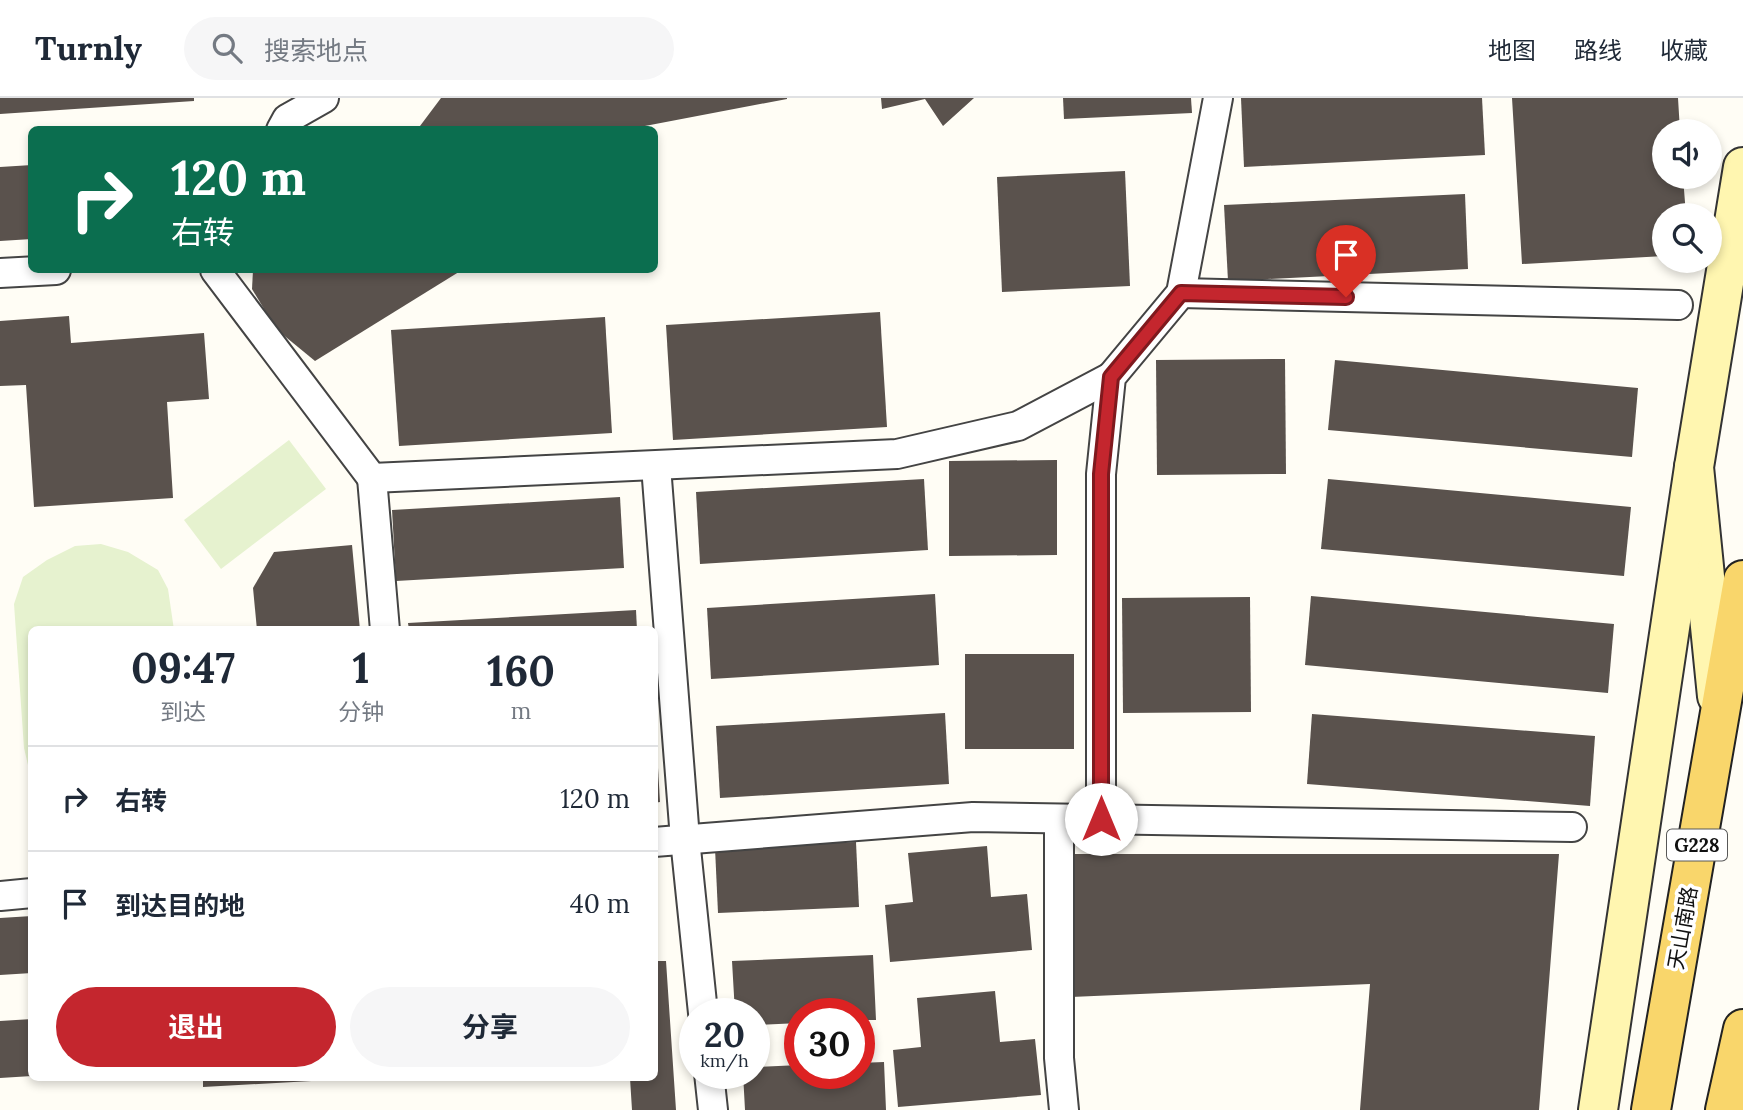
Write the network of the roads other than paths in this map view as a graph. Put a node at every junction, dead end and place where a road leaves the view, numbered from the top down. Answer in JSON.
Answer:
{"nodes":[{"id":1,"x":324,"y":98,"type":"edge"},
{"id":2,"x":1218,"y":98,"type":"edge"},
{"id":3,"x":283,"y":126,"type":"edge"},
{"id":4,"x":1743,"y":167,"type":"edge"},
{"id":5,"x":28,"y":272,"type":"edge"},
{"id":6,"x":0,"y":273,"type":"edge"},
{"id":7,"x":217,"y":273,"type":"edge"},
{"id":8,"x":1181,"y":293,"type":"junction"},
{"id":9,"x":1678,"y":305,"type":"dead end"},
{"id":10,"x":1111,"y":377,"type":"junction"},
{"id":11,"x":656,"y":466,"type":"junction"},
{"id":12,"x":1694,"y":467,"type":"junction"},
{"id":13,"x":372,"y":478,"type":"junction"},
{"id":14,"x":1743,"y":580,"type":"edge"},
{"id":15,"x":385,"y":626,"type":"edge"},
{"id":16,"x":1719,"y":718,"type":"junction"},
{"id":17,"x":1059,"y":819,"type":"junction"},
{"id":18,"x":1101,"y":819,"type":"junction"},
{"id":19,"x":1572,"y":827,"type":"dead end"},
{"id":20,"x":685,"y":839,"type":"junction"},
{"id":21,"x":658,"y":842,"type":"edge"},
{"id":22,"x":28,"y":893,"type":"edge"},
{"id":23,"x":0,"y":896,"type":"edge"},
{"id":24,"x":701,"y":998,"type":"edge"},
{"id":25,"x":1743,"y":1029,"type":"edge"},
{"id":26,"x":711,"y":1089,"type":"edge"},
{"id":27,"x":713,"y":1110,"type":"edge"},
{"id":28,"x":1064,"y":1110,"type":"edge"},
{"id":29,"x":1598,"y":1110,"type":"edge"},
{"id":30,"x":1651,"y":1110,"type":"edge"},
{"id":31,"x":1725,"y":1110,"type":"edge"}],
"edges":[{"from":1,"to":3,"type":"street"},
{"from":2,"to":8,"type":"street"},
{"from":4,"to":12,"type":"main road"},
{"from":5,"to":6,"type":"street"},
{"from":7,"to":13,"type":"street"},
{"from":8,"to":9,"type":"street"},
{"from":8,"to":10,"type":"street"},
{"from":10,"to":11,"type":"street"},
{"from":10,"to":18,"type":"street"},
{"from":11,"to":13,"type":"street"},
{"from":11,"to":20,"type":"street"},
{"from":12,"to":16,"type":"main road"},
{"from":12,"to":29,"type":"main road"},
{"from":13,"to":15,"type":"street"},
{"from":14,"to":16,"type":"main road","name":"天山南路","number":"G228"},
{"from":16,"to":30,"type":"main road","name":"天山南路","number":"G228"},
{"from":17,"to":18,"type":"street"},
{"from":17,"to":20,"type":"street"},
{"from":17,"to":28,"type":"street"},
{"from":18,"to":19,"type":"street"},
{"from":20,"to":21,"type":"street"},
{"from":20,"to":24,"type":"street"},
{"from":22,"to":23,"type":"street"},
{"from":25,"to":31,"type":"main road"},
{"from":26,"to":27,"type":"street"}]}
